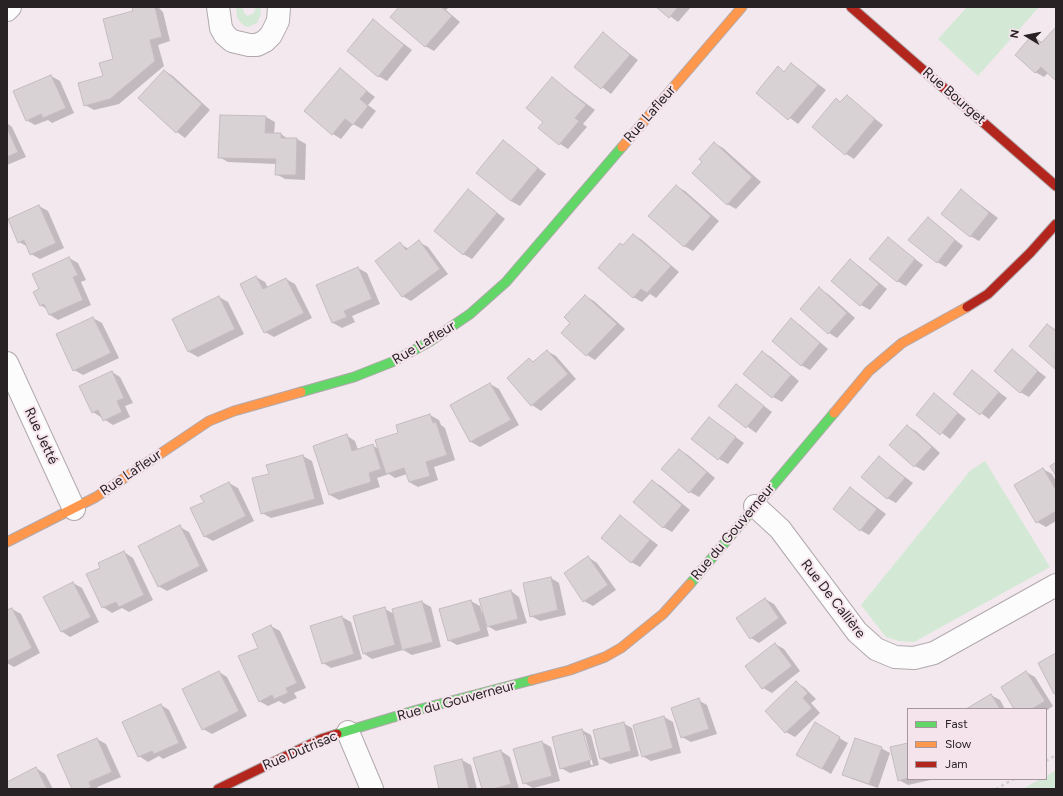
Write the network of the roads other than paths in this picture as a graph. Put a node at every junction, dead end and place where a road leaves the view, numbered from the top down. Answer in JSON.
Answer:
{"nodes":[{"id":1,"x":10,"y":7,"type":"edge"},
{"id":2,"x":218,"y":7,"type":"edge"},
{"id":3,"x":279,"y":7,"type":"edge"},
{"id":4,"x":742,"y":7,"type":"edge"},
{"id":5,"x":850,"y":7,"type":"edge"},
{"id":6,"x":7,"y":10,"type":"edge"},
{"id":7,"x":1056,"y":186,"type":"edge"},
{"id":8,"x":1055,"y":223,"type":"edge"},
{"id":9,"x":7,"y":362,"type":"edge"},
{"id":10,"x":755,"y":506,"type":"junction"},
{"id":11,"x":74,"y":509,"type":"junction"},
{"id":12,"x":7,"y":542,"type":"edge"},
{"id":13,"x":1056,"y":585,"type":"edge"},
{"id":14,"x":348,"y":732,"type":"junction"},
{"id":15,"x":218,"y":789,"type":"edge"},
{"id":16,"x":372,"y":789,"type":"edge"}],
"edges":[{"from":1,"to":6,"type":"street"},
{"from":2,"to":3,"type":"street"},
{"from":4,"to":11,"type":"street","name":"Rue Lafleur"},
{"from":5,"to":7,"type":"street","name":"Rue Bourget"},
{"from":8,"to":10,"type":"street","name":"Rue du Gouverneur"},
{"from":9,"to":11,"type":"street","name":"Rue Jetté"},
{"from":10,"to":13,"type":"street","name":"Rue De Callière"},
{"from":10,"to":14,"type":"street","name":"Rue du Gouverneur"},
{"from":11,"to":12,"type":"street","name":"Rue Lafleur"},
{"from":14,"to":15,"type":"street","name":"Rue Dutrisac"},
{"from":14,"to":16,"type":"street","name":"Rue Dutrisac"}]}
